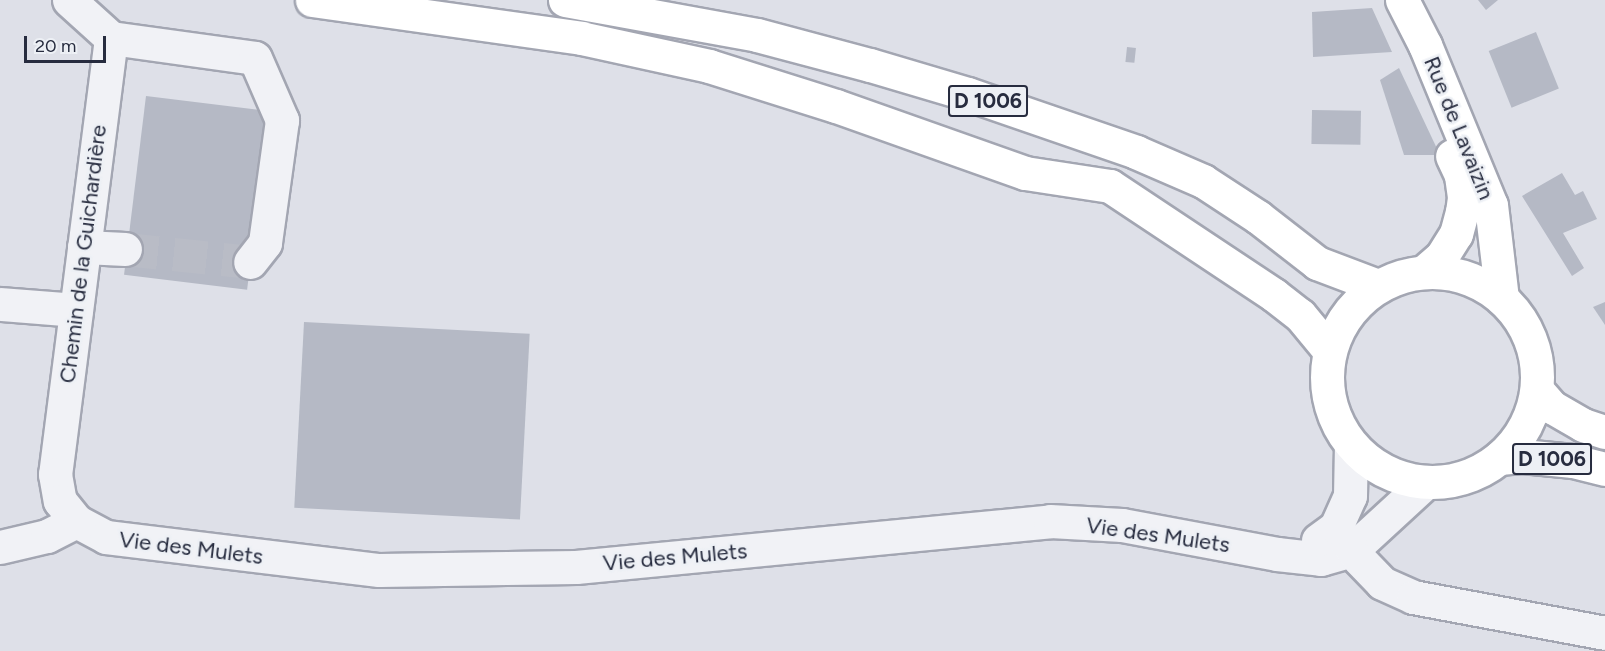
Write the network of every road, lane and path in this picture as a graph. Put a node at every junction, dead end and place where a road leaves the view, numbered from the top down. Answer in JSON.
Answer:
{"nodes":[{"id":1,"x":69,"y":0,"type":"edge"},
{"id":2,"x":312,"y":0,"type":"edge"},
{"id":3,"x":565,"y":0,"type":"edge"},
{"id":4,"x":1392,"y":0,"type":"edge"},
{"id":5,"x":1402,"y":0,"type":"edge"},
{"id":6,"x":111,"y":38,"type":"junction"},
{"id":7,"x":84,"y":247,"type":"junction"},
{"id":8,"x":125,"y":249,"type":"tunnel mouth"},
{"id":9,"x":250,"y":262,"type":"dead end"},
{"id":10,"x":1425,"y":272,"type":"junction"},
{"id":11,"x":1378,"y":286,"type":"junction"},
{"id":12,"x":1502,"y":298,"type":"junction"},
{"id":13,"x":0,"y":304,"type":"edge"},
{"id":14,"x":76,"y":310,"type":"junction"},
{"id":15,"x":1329,"y":351,"type":"junction"},
{"id":16,"x":1537,"y":390,"type":"junction"},
{"id":17,"x":1605,"y":432,"type":"edge"},
{"id":18,"x":1351,"y":445,"type":"junction"},
{"id":19,"x":1499,"y":458,"type":"junction"},
{"id":20,"x":1605,"y":469,"type":"edge"},
{"id":21,"x":1426,"y":482,"type":"junction"},
{"id":22,"x":76,"y":521,"type":"junction"},
{"id":23,"x":1344,"y":538,"type":"junction"},
{"id":24,"x":0,"y":547,"type":"edge"},
{"id":25,"x":1605,"y":633,"type":"edge"}],
"edges":[{"from":1,"to":6,"type":"street"},
{"from":2,"to":15,"type":"main road","number":"D 1006"},
{"from":3,"to":11,"type":"main road","number":"D 1006"},
{"from":4,"to":10,"type":"main road","name":"Rue de Lavaizin"},
{"from":5,"to":12,"type":"main road","name":"Rue de Lavaizin"},
{"from":6,"to":7,"type":"street","name":"Chemin de la Guichardière"},
{"from":6,"to":9,"type":"street"},
{"from":7,"to":8,"type":"street"},
{"from":7,"to":14,"type":"street","name":"Chemin de la Guichardière"},
{"from":10,"to":11,"type":"main road"},
{"from":10,"to":12,"type":"main road"},
{"from":11,"to":15,"type":"main road"},
{"from":12,"to":16,"type":"main road"},
{"from":13,"to":14,"type":"street"},
{"from":14,"to":22,"type":"street","name":"Chemin de la Guichardière"},
{"from":15,"to":18,"type":"main road"},
{"from":16,"to":17,"type":"main road","number":"D 1006"},
{"from":16,"to":19,"type":"main road"},
{"from":18,"to":21,"type":"main road"},
{"from":18,"to":23,"type":"street"},
{"from":19,"to":20,"type":"main road","number":"D 1006"},
{"from":19,"to":21,"type":"main road"},
{"from":21,"to":23,"type":"street","name":"Vie des Mulets"},
{"from":22,"to":23,"type":"street","name":"Vie des Mulets"},
{"from":22,"to":24,"type":"street"},
{"from":23,"to":25,"type":"street"}]}
